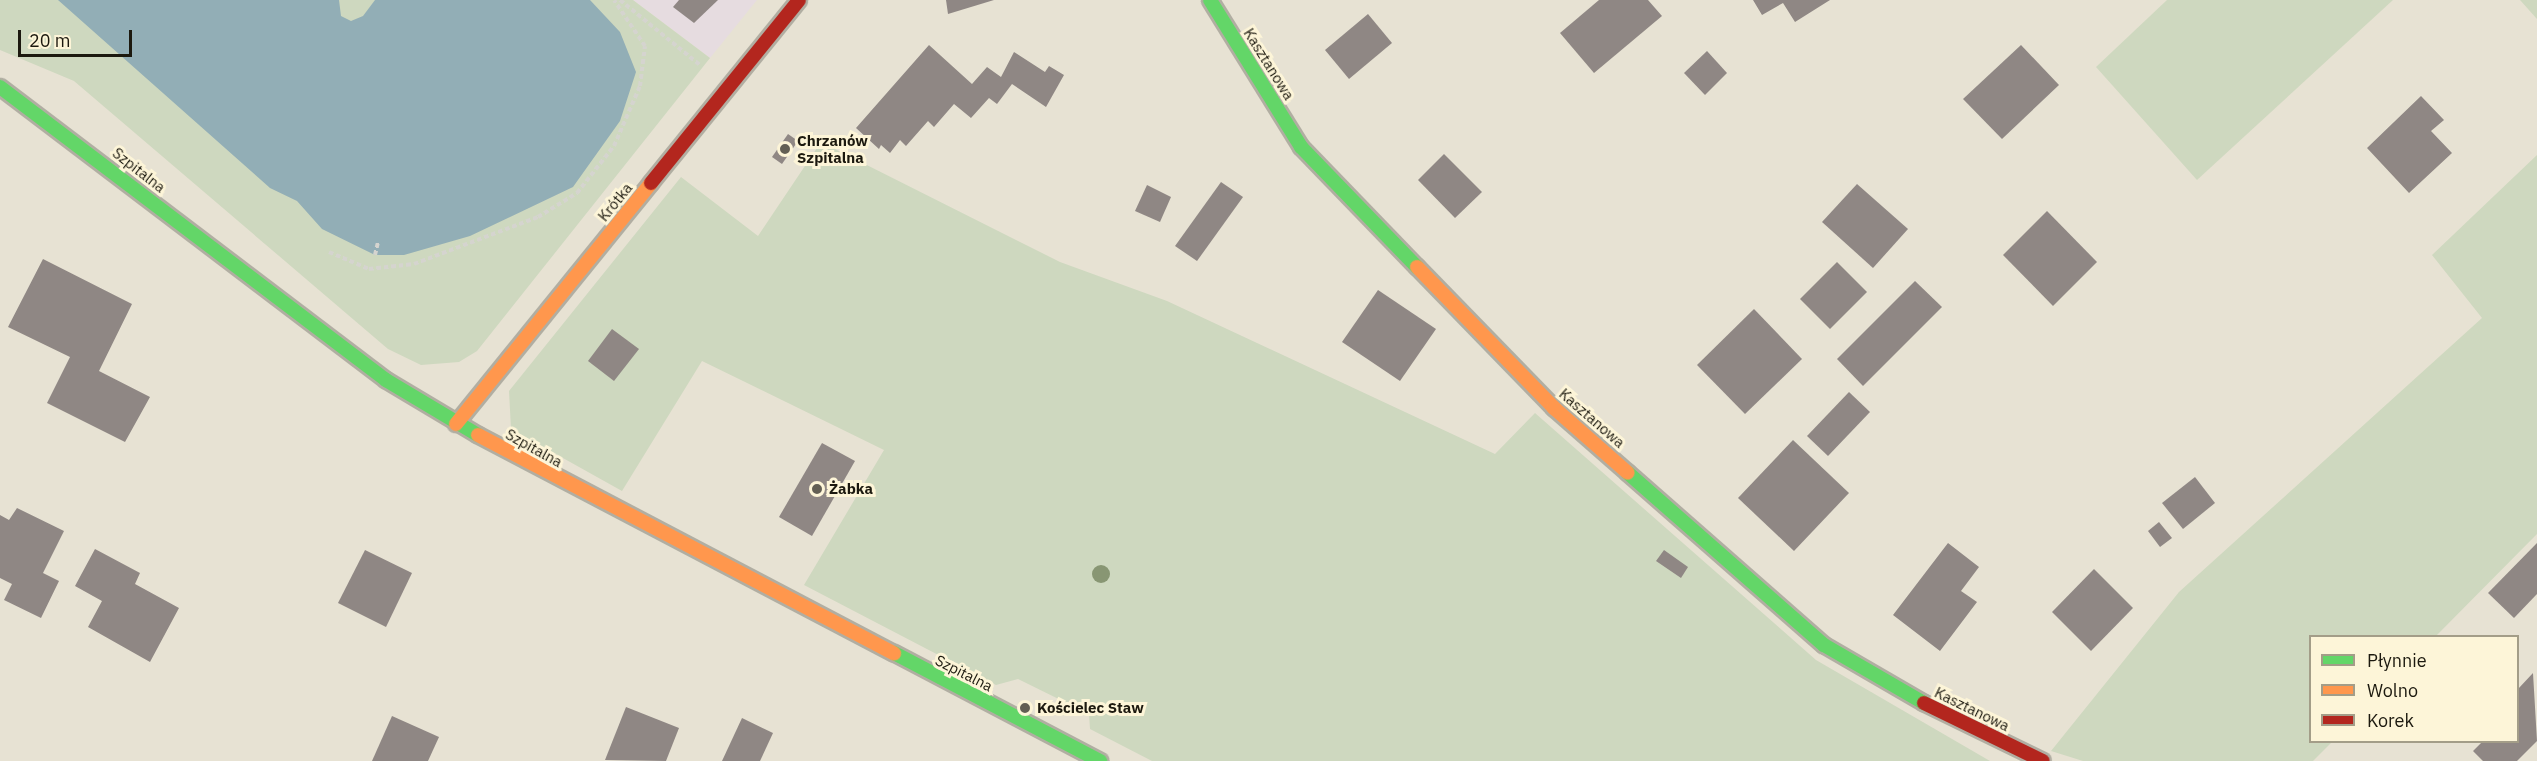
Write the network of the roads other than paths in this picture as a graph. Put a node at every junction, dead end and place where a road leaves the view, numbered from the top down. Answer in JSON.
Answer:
{"nodes":[{"id":1,"x":799,"y":0,"type":"edge"},
{"id":2,"x":1210,"y":0,"type":"edge"},
{"id":3,"x":0,"y":87,"type":"edge"},
{"id":4,"x":456,"y":424,"type":"junction"},
{"id":5,"x":1100,"y":761,"type":"edge"},
{"id":6,"x":2043,"y":761,"type":"edge"}],
"edges":[{"from":1,"to":4,"type":"street","name":"Krótka"},
{"from":2,"to":6,"type":"street","name":"Kasztanowa"},
{"from":3,"to":4,"type":"street","name":"Szpitalna"},
{"from":4,"to":5,"type":"street","name":"Szpitalna"}]}
